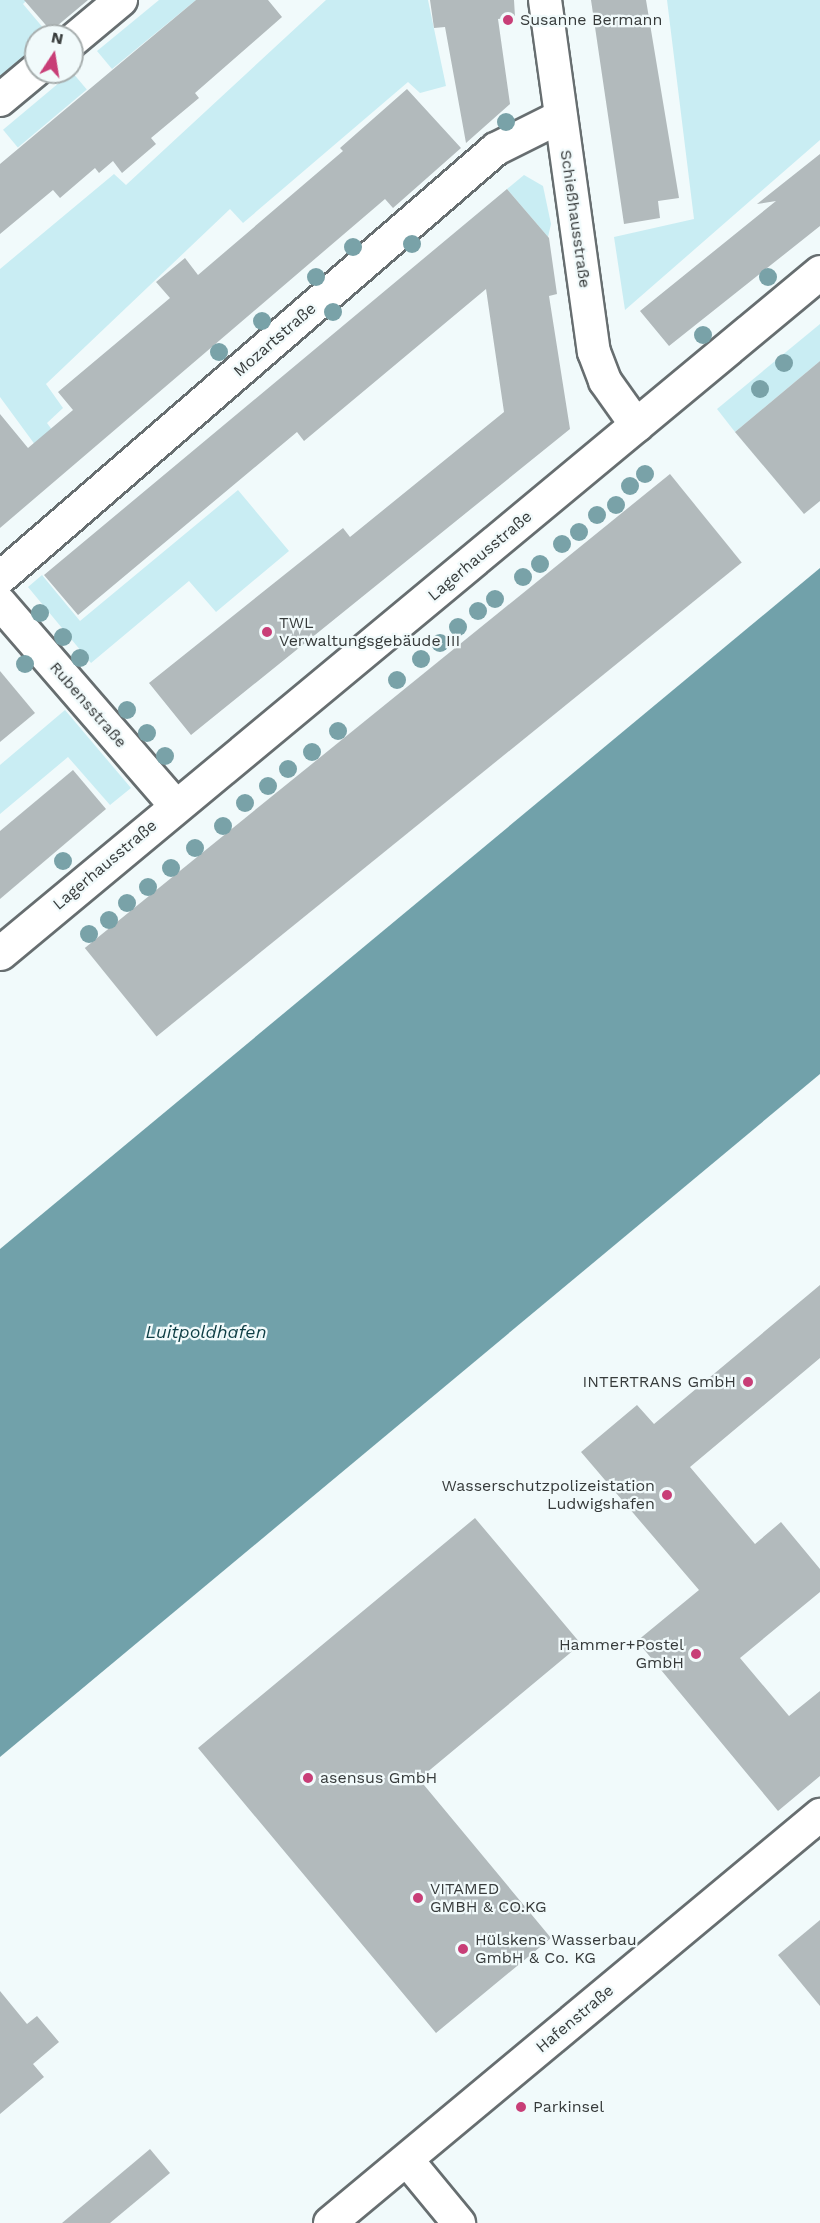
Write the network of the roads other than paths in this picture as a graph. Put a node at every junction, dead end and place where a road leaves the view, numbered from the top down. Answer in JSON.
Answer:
{"nodes":[{"id":1,"x":121,"y":0,"type":"edge"},
{"id":2,"x":545,"y":0,"type":"edge"},
{"id":3,"x":84,"y":30,"type":"edge"},
{"id":4,"x":24,"y":80,"type":"edge"},
{"id":5,"x":0,"y":100,"type":"edge"},
{"id":6,"x":560,"y":117,"type":"junction"},
{"id":7,"x":820,"y":272,"type":"edge"},
{"id":8,"x":637,"y":426,"type":"junction"},
{"id":9,"x":0,"y":578,"type":"edge"},
{"id":10,"x":0,"y":603,"type":"edge"},
{"id":11,"x":176,"y":807,"type":"junction"},
{"id":12,"x":0,"y":953,"type":"edge"},
{"id":13,"x":820,"y":1815,"type":"edge"},
{"id":14,"x":407,"y":2160,"type":"junction"},
{"id":15,"x":330,"y":2223,"type":"edge"},
{"id":16,"x":459,"y":2223,"type":"edge"}],
"edges":[{"from":1,"to":3,"type":"street"},
{"from":2,"to":6,"type":"street","name":"Schießhausstraße"},
{"from":4,"to":5,"type":"street"},
{"from":6,"to":8,"type":"street","name":"Schießhausstraße"},
{"from":6,"to":9,"type":"street","name":"Mozartstraße"},
{"from":7,"to":8,"type":"street","name":"Lagerhausstraße"},
{"from":8,"to":11,"type":"street","name":"Lagerhausstraße"},
{"from":10,"to":11,"type":"street","name":"Rubensstraße"},
{"from":11,"to":12,"type":"street","name":"Lagerhausstraße"},
{"from":13,"to":14,"type":"street","name":"Hafenstraße"},
{"from":14,"to":15,"type":"street","name":"Hafenstraße"},
{"from":14,"to":16,"type":"street"}]}
